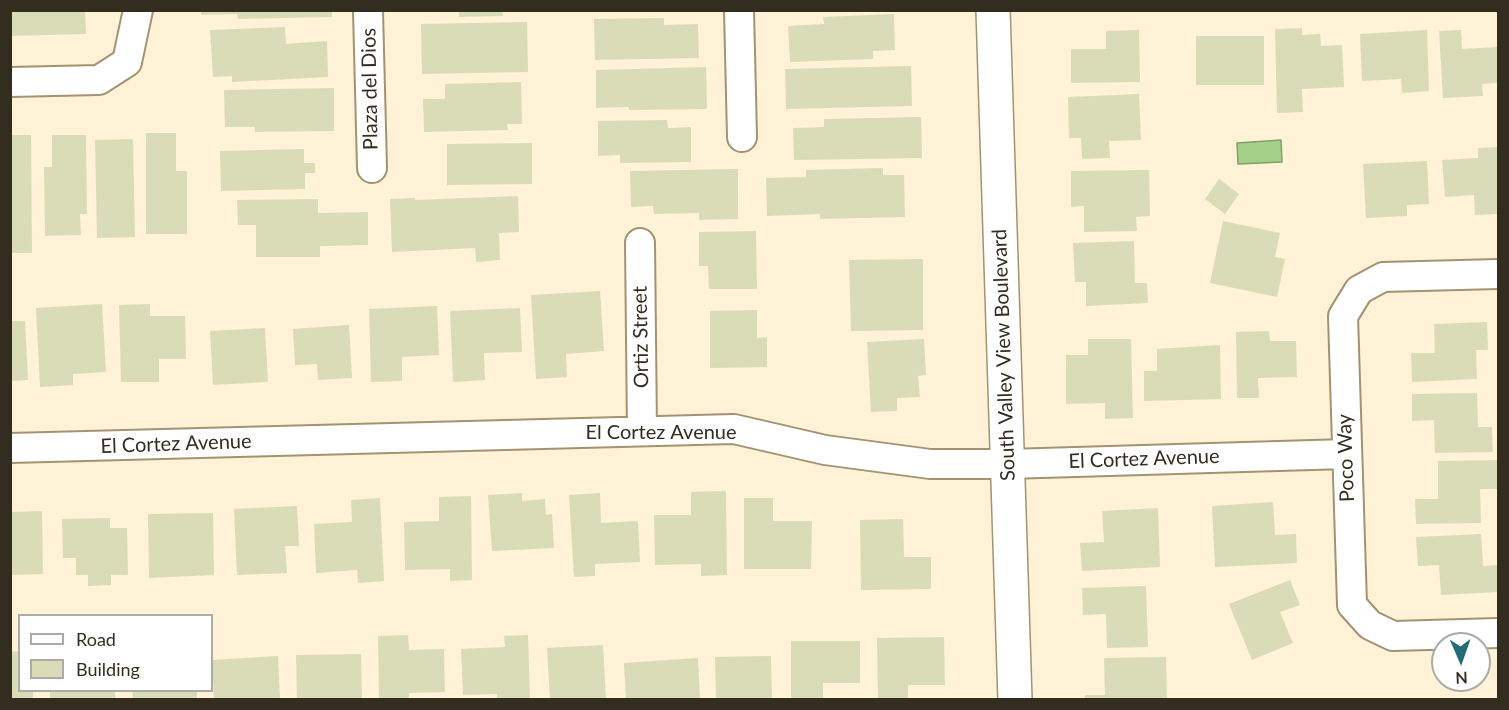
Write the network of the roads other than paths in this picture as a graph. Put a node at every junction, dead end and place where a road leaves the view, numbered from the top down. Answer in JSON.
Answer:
{"nodes":[{"id":1,"x":138,"y":10,"type":"edge"},
{"id":2,"x":368,"y":10,"type":"edge"},
{"id":3,"x":739,"y":10,"type":"edge"},
{"id":4,"x":993,"y":10,"type":"edge"},
{"id":5,"x":10,"y":82,"type":"edge"},
{"id":6,"x":742,"y":136,"type":"dead end"},
{"id":7,"x":372,"y":168,"type":"dead end"},
{"id":8,"x":640,"y":243,"type":"dead end"},
{"id":9,"x":1498,"y":274,"type":"edge"},
{"id":10,"x":642,"y":431,"type":"junction"},
{"id":11,"x":10,"y":448,"type":"edge"},
{"id":12,"x":1346,"y":454,"type":"junction"},
{"id":13,"x":1008,"y":464,"type":"junction"},
{"id":14,"x":1498,"y":633,"type":"edge"},
{"id":15,"x":1015,"y":699,"type":"edge"}],
"edges":[{"from":1,"to":5,"type":"street"},
{"from":2,"to":7,"type":"street","name":"Plaza del Dios"},
{"from":3,"to":6,"type":"street"},
{"from":4,"to":13,"type":"main road","name":"South Valley View Boulevard"},
{"from":8,"to":10,"type":"street","name":"Ortiz Street"},
{"from":9,"to":12,"type":"street","name":"Poco Way"},
{"from":10,"to":11,"type":"street","name":"El Cortez Avenue"},
{"from":10,"to":13,"type":"street","name":"El Cortez Avenue"},
{"from":12,"to":13,"type":"street","name":"El Cortez Avenue"},
{"from":12,"to":14,"type":"street","name":"Poco Way"},
{"from":13,"to":15,"type":"main road","name":"South Valley View Boulevard"}]}
